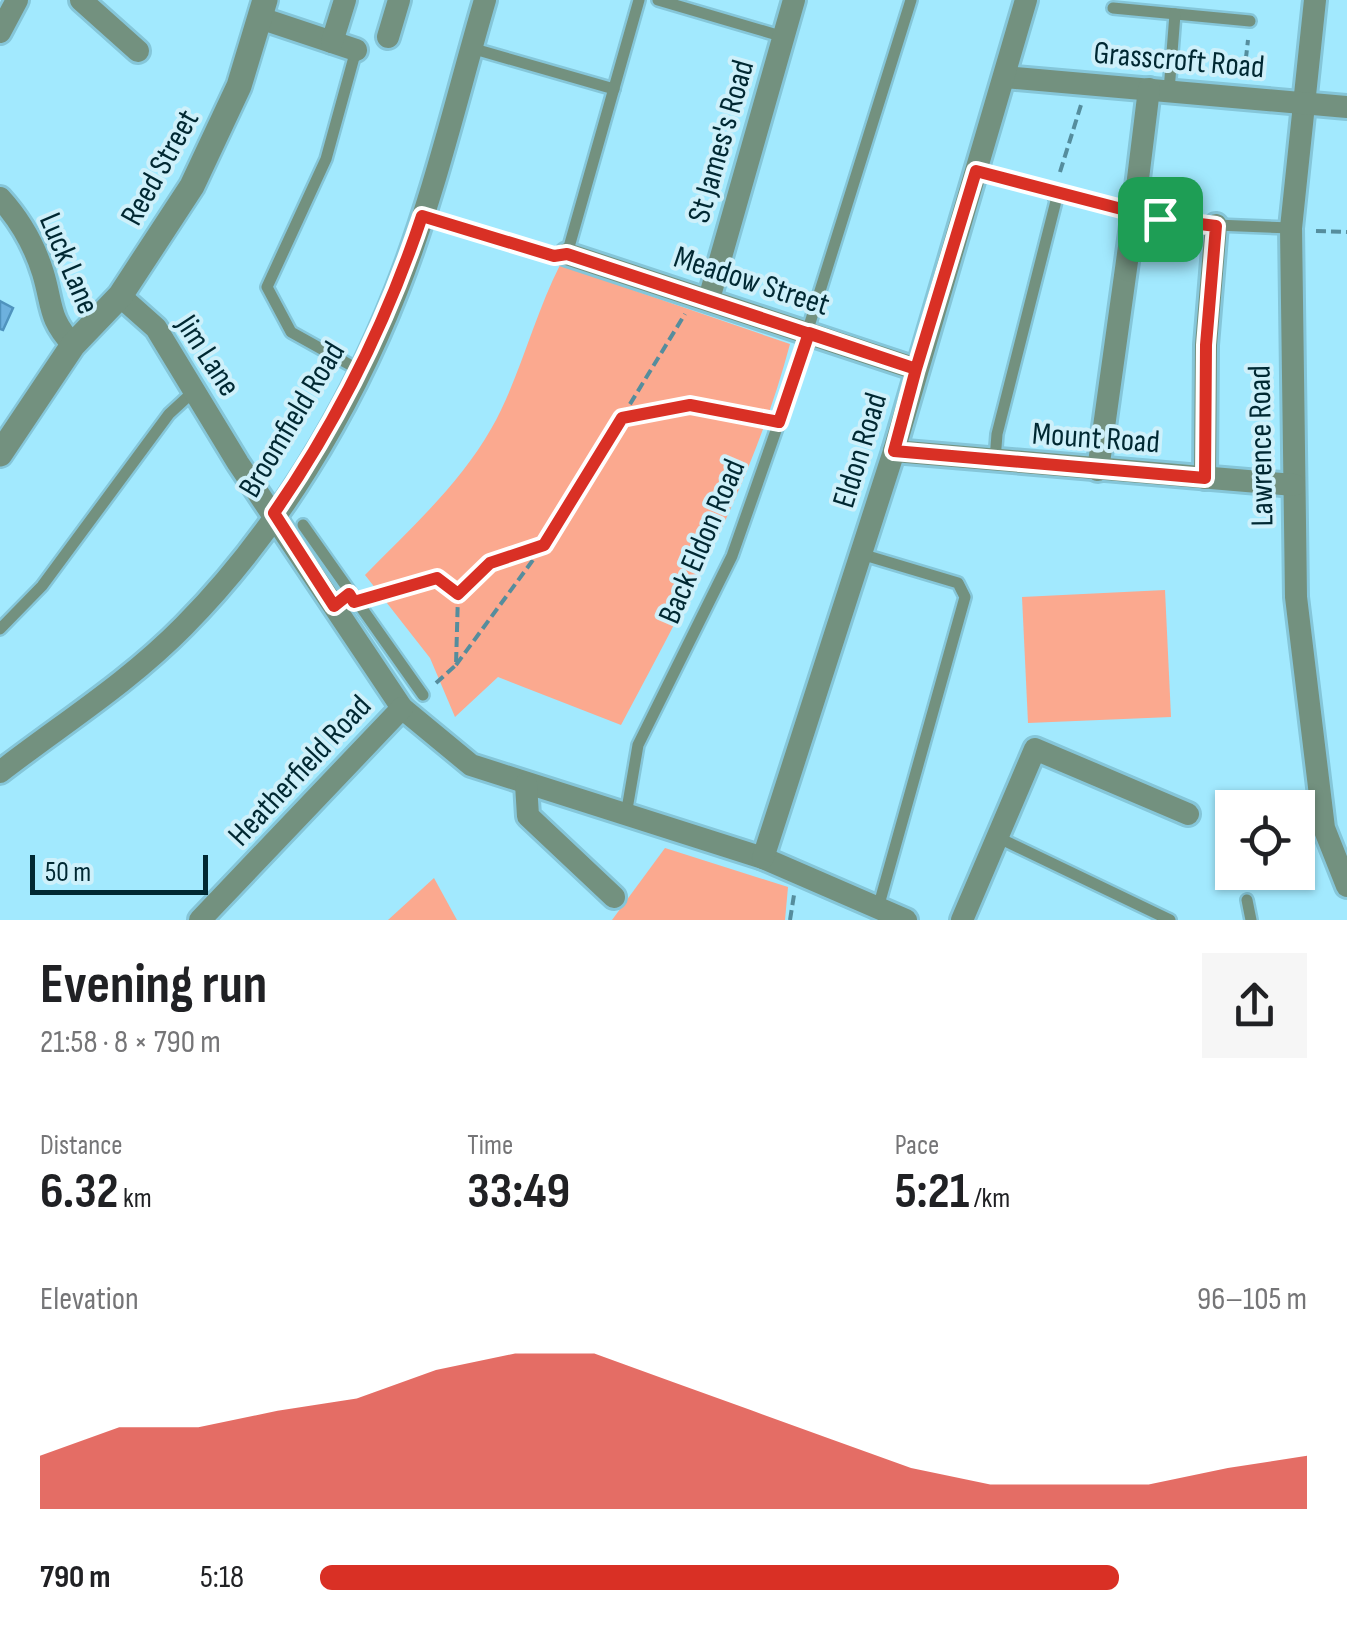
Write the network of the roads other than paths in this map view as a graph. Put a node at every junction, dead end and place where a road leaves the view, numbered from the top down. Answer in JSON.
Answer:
{"nodes":[{"id":1,"x":16,"y":0,"type":"edge"},
{"id":2,"x":81,"y":0,"type":"edge"},
{"id":3,"x":345,"y":0,"type":"edge"},
{"id":4,"x":399,"y":0,"type":"edge"},
{"id":5,"x":485,"y":0,"type":"edge"},
{"id":6,"x":639,"y":0,"type":"edge"},
{"id":7,"x":658,"y":0,"type":"edge"},
{"id":8,"x":794,"y":0,"type":"edge"},
{"id":9,"x":910,"y":0,"type":"edge"},
{"id":10,"x":1026,"y":0,"type":"edge"},
{"id":11,"x":1314,"y":0,"type":"edge"},
{"id":12,"x":1113,"y":8,"type":"dead end"},
{"id":13,"x":262,"y":9,"type":"edge"},
{"id":14,"x":1175,"y":14,"type":"junction"},
{"id":15,"x":1250,"y":21,"type":"road end"},
{"id":16,"x":0,"y":32,"type":"edge"},
{"id":17,"x":388,"y":37,"type":"dead end"},
{"id":18,"x":784,"y":37,"type":"junction"},
{"id":19,"x":332,"y":42,"type":"junction"},
{"id":20,"x":471,"y":48,"type":"junction"},
{"id":21,"x":356,"y":50,"type":"joint"},
{"id":22,"x":138,"y":51,"type":"dead end"},
{"id":23,"x":1004,"y":77,"type":"junction"},
{"id":24,"x":614,"y":89,"type":"junction"},
{"id":25,"x":1158,"y":90,"type":"junction"},
{"id":26,"x":1304,"y":103,"type":"junction"},
{"id":27,"x":1347,"y":107,"type":"edge"},
{"id":28,"x":976,"y":171,"type":"junction"},
{"id":29,"x":0,"y":198,"type":"edge"},
{"id":30,"x":1135,"y":203,"type":"junction"},
{"id":31,"x":1216,"y":226,"type":"junction"},
{"id":32,"x":1291,"y":228,"type":"junction"},
{"id":33,"x":567,"y":254,"type":"joint"},
{"id":34,"x":120,"y":296,"type":"junction"},
{"id":35,"x":702,"y":297,"type":"junction"},
{"id":36,"x":809,"y":333,"type":"junction"},
{"id":37,"x":72,"y":345,"type":"junction"},
{"id":38,"x":916,"y":369,"type":"junction"},
{"id":39,"x":362,"y":371,"type":"junction"},
{"id":40,"x":194,"y":390,"type":"junction"},
{"id":41,"x":894,"y":451,"type":"junction"},
{"id":42,"x":0,"y":454,"type":"edge"},
{"id":43,"x":994,"y":462,"type":"junction"},
{"id":44,"x":1098,"y":470,"type":"junction"},
{"id":45,"x":1205,"y":478,"type":"junction"},
{"id":46,"x":1294,"y":485,"type":"junction"},
{"id":47,"x":274,"y":513,"type":"junction"},
{"id":48,"x":303,"y":525,"type":"dead end"},
{"id":49,"x":862,"y":554,"type":"junction"},
{"id":50,"x":346,"y":600,"type":"junction"},
{"id":51,"x":0,"y":629,"type":"edge"},
{"id":52,"x":423,"y":695,"type":"road end"},
{"id":53,"x":402,"y":708,"type":"junction"},
{"id":54,"x":0,"y":772,"type":"edge"},
{"id":55,"x":526,"y":784,"type":"junction"},
{"id":56,"x":1188,"y":814,"type":"dead end"},
{"id":57,"x":626,"y":815,"type":"junction"},
{"id":58,"x":997,"y":837,"type":"junction"},
{"id":59,"x":763,"y":858,"type":"junction"},
{"id":60,"x":1347,"y":886,"type":"edge"},
{"id":61,"x":614,"y":897,"type":"dead end"},
{"id":62,"x":1247,"y":900,"type":"dead end"},
{"id":63,"x":878,"y":908,"type":"junction"},
{"id":64,"x":201,"y":920,"type":"edge"},
{"id":65,"x":906,"y":920,"type":"edge"},
{"id":66,"x":962,"y":920,"type":"edge"},
{"id":67,"x":1170,"y":920,"type":"edge"},
{"id":68,"x":1252,"y":920,"type":"edge"}],
"edges":[{"from":1,"to":16,"type":"street"},
{"from":2,"to":22,"type":"street"},
{"from":3,"to":19,"type":"street"},
{"from":4,"to":17,"type":"street"},
{"from":5,"to":20,"type":"street","name":"Broomfield Road"},
{"from":6,"to":24,"type":"lane"},
{"from":7,"to":18,"type":"lane"},
{"from":8,"to":18,"type":"street","name":"St James's Road"},
{"from":9,"to":36,"type":"lane","name":"Back Eldon Road"},
{"from":10,"to":23,"type":"street","name":"Eldon Road"},
{"from":11,"to":26,"type":"street","name":"Lawrence Road"},
{"from":12,"to":14,"type":"lane"},
{"from":13,"to":19,"type":"street"},
{"from":13,"to":34,"type":"street","name":"Reed Street"},
{"from":14,"to":15,"type":"lane"},
{"from":14,"to":25,"type":"lane"},
{"from":18,"to":35,"type":"street","name":"St James's Road"},
{"from":19,"to":21,"type":"street"},
{"from":20,"to":24,"type":"lane"},
{"from":20,"to":39,"type":"street","name":"Broomfield Road"},
{"from":21,"to":39,"type":"lane"},
{"from":23,"to":25,"type":"street","name":"Grasscroft Road"},
{"from":23,"to":28,"type":"street","name":"Eldon Road"},
{"from":24,"to":33,"type":"lane"},
{"from":25,"to":26,"type":"street","name":"Grasscroft Road"},
{"from":25,"to":30,"type":"street"},
{"from":26,"to":27,"type":"street","name":"Grasscroft Road"},
{"from":26,"to":32,"type":"street","name":"Lawrence Road"},
{"from":28,"to":38,"type":"street","name":"Eldon Road"},
{"from":28,"to":43,"type":"lane"},
{"from":29,"to":37,"type":"street","name":"Luck Lane"},
{"from":30,"to":31,"type":"lane"},
{"from":30,"to":44,"type":"street"},
{"from":31,"to":32,"type":"lane"},
{"from":31,"to":45,"type":"street"},
{"from":32,"to":46,"type":"street","name":"Lawrence Road"},
{"from":33,"to":35,"type":"street","name":"Meadow Street"},
{"from":34,"to":37,"type":"street","name":"Reed Street"},
{"from":34,"to":40,"type":"street","name":"Jim Lane"},
{"from":35,"to":36,"type":"street","name":"Meadow Street"},
{"from":36,"to":38,"type":"street","name":"Meadow Street"},
{"from":36,"to":57,"type":"lane","name":"Back Eldon Road"},
{"from":37,"to":42,"type":"street","name":"Luck Lane"},
{"from":38,"to":41,"type":"street","name":"Eldon Road"},
{"from":39,"to":47,"type":"street","name":"Broomfield Road"},
{"from":40,"to":47,"type":"street","name":"Jim Lane"},
{"from":40,"to":51,"type":"lane"},
{"from":41,"to":43,"type":"street","name":"Mount Road"},
{"from":41,"to":49,"type":"street","name":"Eldon Road"},
{"from":43,"to":44,"type":"street","name":"Mount Road"},
{"from":44,"to":45,"type":"street","name":"Mount Road"},
{"from":45,"to":46,"type":"street","name":"Mount Road"},
{"from":46,"to":60,"type":"street","name":"Lawrence Road"},
{"from":47,"to":50,"type":"street","name":"Jim Lane"},
{"from":47,"to":54,"type":"street","name":"Broomfield Road"},
{"from":48,"to":50,"type":"lane","name":"Jim Lane"},
{"from":49,"to":59,"type":"street","name":"Eldon Road"},
{"from":49,"to":63,"type":"lane"},
{"from":50,"to":52,"type":"lane","name":"Jim Lane"},
{"from":50,"to":53,"type":"street","name":"Jim Lane"},
{"from":53,"to":55,"type":"street","name":"Jim Lane"},
{"from":53,"to":64,"type":"street","name":"Heatherfield Road"},
{"from":55,"to":57,"type":"street","name":"Jim Lane"},
{"from":55,"to":61,"type":"street"},
{"from":56,"to":58,"type":"street"},
{"from":57,"to":59,"type":"street","name":"Jim Lane"},
{"from":58,"to":66,"type":"street"},
{"from":58,"to":67,"type":"lane"},
{"from":59,"to":63,"type":"street","name":"Jim Lane"},
{"from":62,"to":68,"type":"lane"},
{"from":63,"to":65,"type":"street","name":"Jim Lane"}]}
